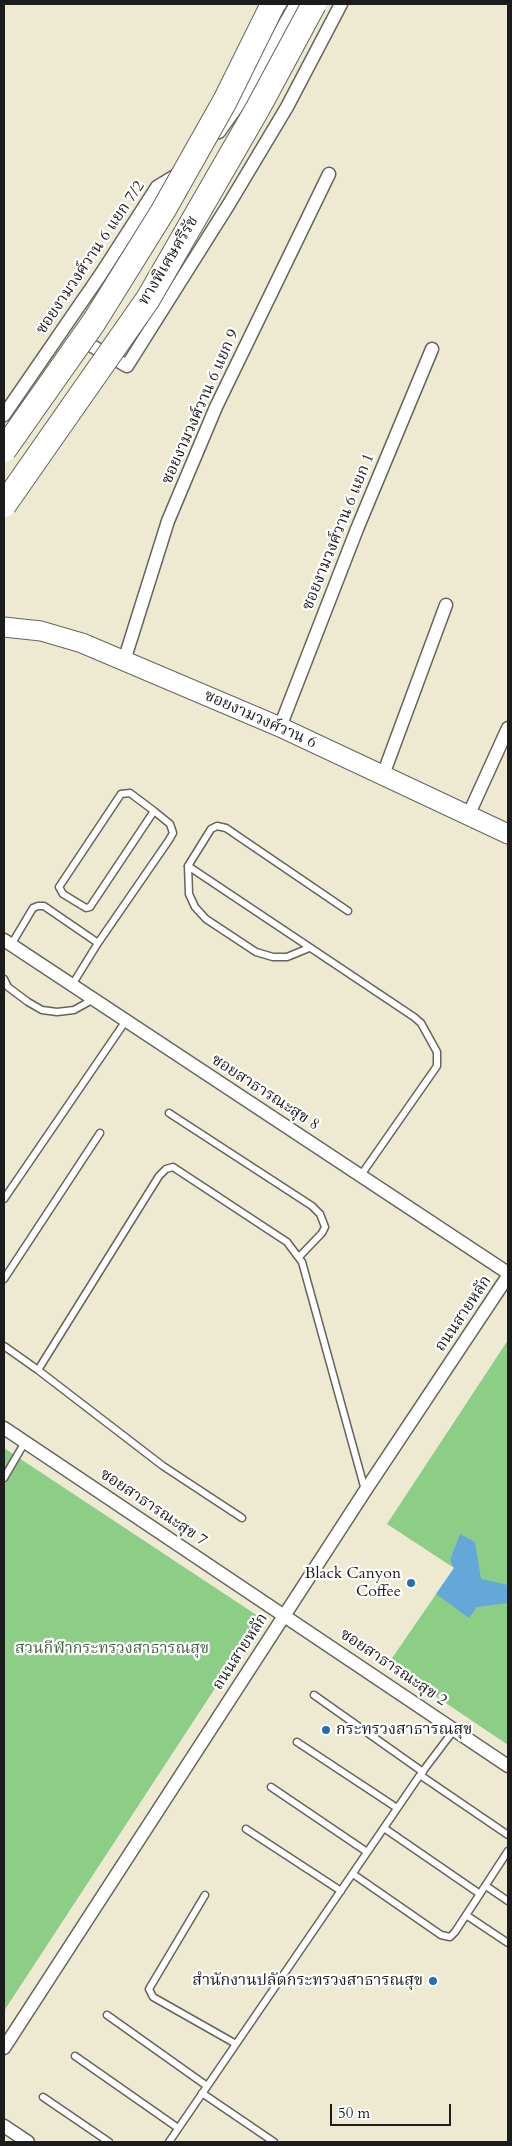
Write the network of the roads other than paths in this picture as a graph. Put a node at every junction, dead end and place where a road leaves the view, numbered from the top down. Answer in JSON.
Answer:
{"nodes":[{"id":1,"x":273,"y":4,"type":"edge"},
{"id":2,"x":296,"y":4,"type":"edge"},
{"id":3,"x":314,"y":4,"type":"edge"},
{"id":4,"x":341,"y":4,"type":"edge"},
{"id":5,"x":329,"y":174,"type":"dead end"},
{"id":6,"x":63,"y":330,"type":"junction"},
{"id":7,"x":432,"y":349,"type":"dead end"},
{"id":8,"x":4,"y":415,"type":"edge"},
{"id":9,"x":4,"y":450,"type":"edge"},
{"id":10,"x":4,"y":505,"type":"edge"},
{"id":11,"x":446,"y":605,"type":"dead end"},
{"id":12,"x":4,"y":627,"type":"edge"},
{"id":13,"x":124,"y":661,"type":"junction"},
{"id":14,"x":280,"y":727,"type":"junction"},
{"id":15,"x":508,"y":728,"type":"edge"},
{"id":16,"x":382,"y":775,"type":"junction"},
{"id":17,"x":154,"y":811,"type":"junction"},
{"id":18,"x":468,"y":816,"type":"junction"},
{"id":19,"x":508,"y":834,"type":"edge"},
{"id":20,"x":188,"y":866,"type":"junction"},
{"id":21,"x":348,"y":911,"type":"dead end"},
{"id":22,"x":7,"y":942,"type":"edge"},
{"id":23,"x":98,"y":943,"type":"junction"},
{"id":24,"x":309,"y":948,"type":"junction"},
{"id":25,"x":4,"y":978,"type":"edge"},
{"id":26,"x":72,"y":986,"type":"junction"},
{"id":27,"x":92,"y":1000,"type":"junction"},
{"id":28,"x":125,"y":1022,"type":"junction"},
{"id":29,"x":169,"y":1113,"type":"dead end"},
{"id":30,"x":100,"y":1133,"type":"dead end"},
{"id":31,"x":361,"y":1175,"type":"junction"},
{"id":32,"x":4,"y":1199,"type":"edge"},
{"id":33,"x":299,"y":1257,"type":"junction"},
{"id":34,"x":508,"y":1275,"type":"edge"},
{"id":35,"x":4,"y":1279,"type":"edge"},
{"id":36,"x":4,"y":1346,"type":"edge"},
{"id":37,"x":38,"y":1370,"type":"junction"},
{"id":38,"x":4,"y":1428,"type":"edge"},
{"id":39,"x":25,"y":1442,"type":"junction"},
{"id":40,"x":4,"y":1478,"type":"edge"},
{"id":41,"x":365,"y":1491,"type":"junction"},
{"id":42,"x":242,"y":1518,"type":"dead end"},
{"id":43,"x":285,"y":1615,"type":"junction"},
{"id":44,"x":314,"y":1694,"type":"dead end"},
{"id":45,"x":454,"y":1730,"type":"junction"},
{"id":46,"x":297,"y":1742,"type":"dead end"},
{"id":47,"x":508,"y":1766,"type":"edge"},
{"id":48,"x":421,"y":1773,"type":"junction"},
{"id":49,"x":271,"y":1787,"type":"dead end"},
{"id":50,"x":398,"y":1808,"type":"junction"},
{"id":51,"x":384,"y":1828,"type":"junction"},
{"id":52,"x":246,"y":1829,"type":"dead end"},
{"id":53,"x":508,"y":1835,"type":"edge"},
{"id":54,"x":367,"y":1852,"type":"junction"},
{"id":55,"x":508,"y":1852,"type":"edge"},
{"id":56,"x":353,"y":1874,"type":"junction"},
{"id":57,"x":486,"y":1886,"type":"junction"},
{"id":58,"x":340,"y":1891,"type":"junction"},
{"id":59,"x":480,"y":1894,"type":"junction"},
{"id":60,"x":205,"y":1895,"type":"dead end"},
{"id":61,"x":508,"y":1901,"type":"edge"},
{"id":62,"x":466,"y":1915,"type":"junction"},
{"id":63,"x":508,"y":1943,"type":"edge"},
{"id":64,"x":107,"y":2014,"type":"dead end"},
{"id":65,"x":236,"y":2044,"type":"junction"},
{"id":66,"x":4,"y":2048,"type":"edge"},
{"id":67,"x":75,"y":2056,"type":"dead end"},
{"id":68,"x":207,"y":2086,"type":"junction"},
{"id":69,"x":202,"y":2094,"type":"junction"},
{"id":70,"x":43,"y":2097,"type":"dead end"},
{"id":71,"x":4,"y":2126,"type":"edge"},
{"id":72,"x":178,"y":2128,"type":"junction"},
{"id":73,"x":28,"y":2142,"type":"edge"},
{"id":74,"x":109,"y":2142,"type":"edge"},
{"id":75,"x":169,"y":2142,"type":"edge"},
{"id":76,"x":274,"y":2142,"type":"edge"}],
"edges":[{"from":1,"to":9,"type":"highway","name":"ทางพิเศษศรีรัช","bridge":true},
{"from":2,"to":6,"type":"street","name":"ซอยงามวงศ์วาน 6 แยก 7/2"},
{"from":3,"to":10,"type":"highway","name":"ทางพิเศษศรีรัช","bridge":true},
{"from":4,"to":6,"type":"street"},
{"from":5,"to":13,"type":"street","name":"ซอยงามวงศ์วาน 6 แยก 9"},
{"from":6,"to":8,"type":"street","name":"ซอยงามวงศ์วาน 6 แยก 7/2"},
{"from":7,"to":14,"type":"street","name":"ซอยงามวงศ์วาน 6 แยก 1"},
{"from":11,"to":16,"type":"street"},
{"from":12,"to":13,"type":"street","name":"ซอยงามวงศ์วาน 6"},
{"from":13,"to":14,"type":"street","name":"ซอยงามวงศ์วาน 6"},
{"from":14,"to":16,"type":"street","name":"ซอยงามวงศ์วาน 6"},
{"from":15,"to":18,"type":"street"},
{"from":16,"to":18,"type":"street","name":"ซอยงามวงศ์วาน 6"},
{"from":17,"to":17,"type":"lane"},
{"from":17,"to":23,"type":"lane"},
{"from":18,"to":19,"type":"street","name":"ซอยงามวงศ์วาน 6"},
{"from":20,"to":21,"type":"lane"},
{"from":20,"to":24,"type":"lane"},
{"from":20,"to":24,"type":"lane"},
{"from":22,"to":23,"type":"lane"},
{"from":22,"to":26,"type":"street","name":"ซอยสาธารณะสุข 8"},
{"from":23,"to":26,"type":"lane"},
{"from":24,"to":31,"type":"lane"},
{"from":25,"to":27,"type":"lane"},
{"from":26,"to":27,"type":"street","name":"ซอยสาธารณะสุข 8"},
{"from":27,"to":28,"type":"street","name":"ซอยสาธารณะสุข 8"},
{"from":28,"to":31,"type":"street","name":"ซอยสาธารณะสุข 8"},
{"from":28,"to":32,"type":"lane"},
{"from":29,"to":33,"type":"lane"},
{"from":30,"to":35,"type":"lane"},
{"from":31,"to":34,"type":"street","name":"ซอยสาธารณะสุข 8"},
{"from":33,"to":37,"type":"lane"},
{"from":33,"to":41,"type":"lane"},
{"from":34,"to":41,"type":"street","name":"ถนนสายหลัก"},
{"from":36,"to":37,"type":"lane"},
{"from":37,"to":42,"type":"lane"},
{"from":38,"to":39,"type":"street","name":"ซอยสาธารณะสุข 7"},
{"from":39,"to":40,"type":"lane"},
{"from":39,"to":43,"type":"street","name":"ซอยสาธารณะสุข 7"},
{"from":41,"to":43,"type":"street","name":"ถนนสายหลัก"},
{"from":43,"to":45,"type":"street","name":"ซอยสาธารณะสุข 2"},
{"from":43,"to":66,"type":"street","name":"ถนนสายหลัก"},
{"from":44,"to":48,"type":"lane"},
{"from":45,"to":47,"type":"street","name":"ซอยสาธารณะสุข 2"},
{"from":45,"to":48,"type":"lane"},
{"from":46,"to":50,"type":"lane"},
{"from":48,"to":50,"type":"lane"},
{"from":48,"to":53,"type":"lane"},
{"from":49,"to":54,"type":"lane"},
{"from":50,"to":51,"type":"lane"},
{"from":51,"to":54,"type":"lane"},
{"from":51,"to":59,"type":"lane"},
{"from":52,"to":58,"type":"lane"},
{"from":54,"to":56,"type":"lane"},
{"from":55,"to":57,"type":"lane"},
{"from":56,"to":58,"type":"lane"},
{"from":56,"to":62,"type":"lane"},
{"from":57,"to":59,"type":"lane"},
{"from":57,"to":61,"type":"lane"},
{"from":58,"to":65,"type":"lane"},
{"from":59,"to":62,"type":"lane"},
{"from":60,"to":65,"type":"lane"},
{"from":62,"to":63,"type":"lane"},
{"from":64,"to":68,"type":"lane"},
{"from":65,"to":68,"type":"lane"},
{"from":67,"to":72,"type":"lane"},
{"from":68,"to":69,"type":"lane"},
{"from":69,"to":72,"type":"lane"},
{"from":69,"to":76,"type":"lane"},
{"from":70,"to":74,"type":"lane"},
{"from":71,"to":73,"type":"street"},
{"from":72,"to":75,"type":"lane"}]}
